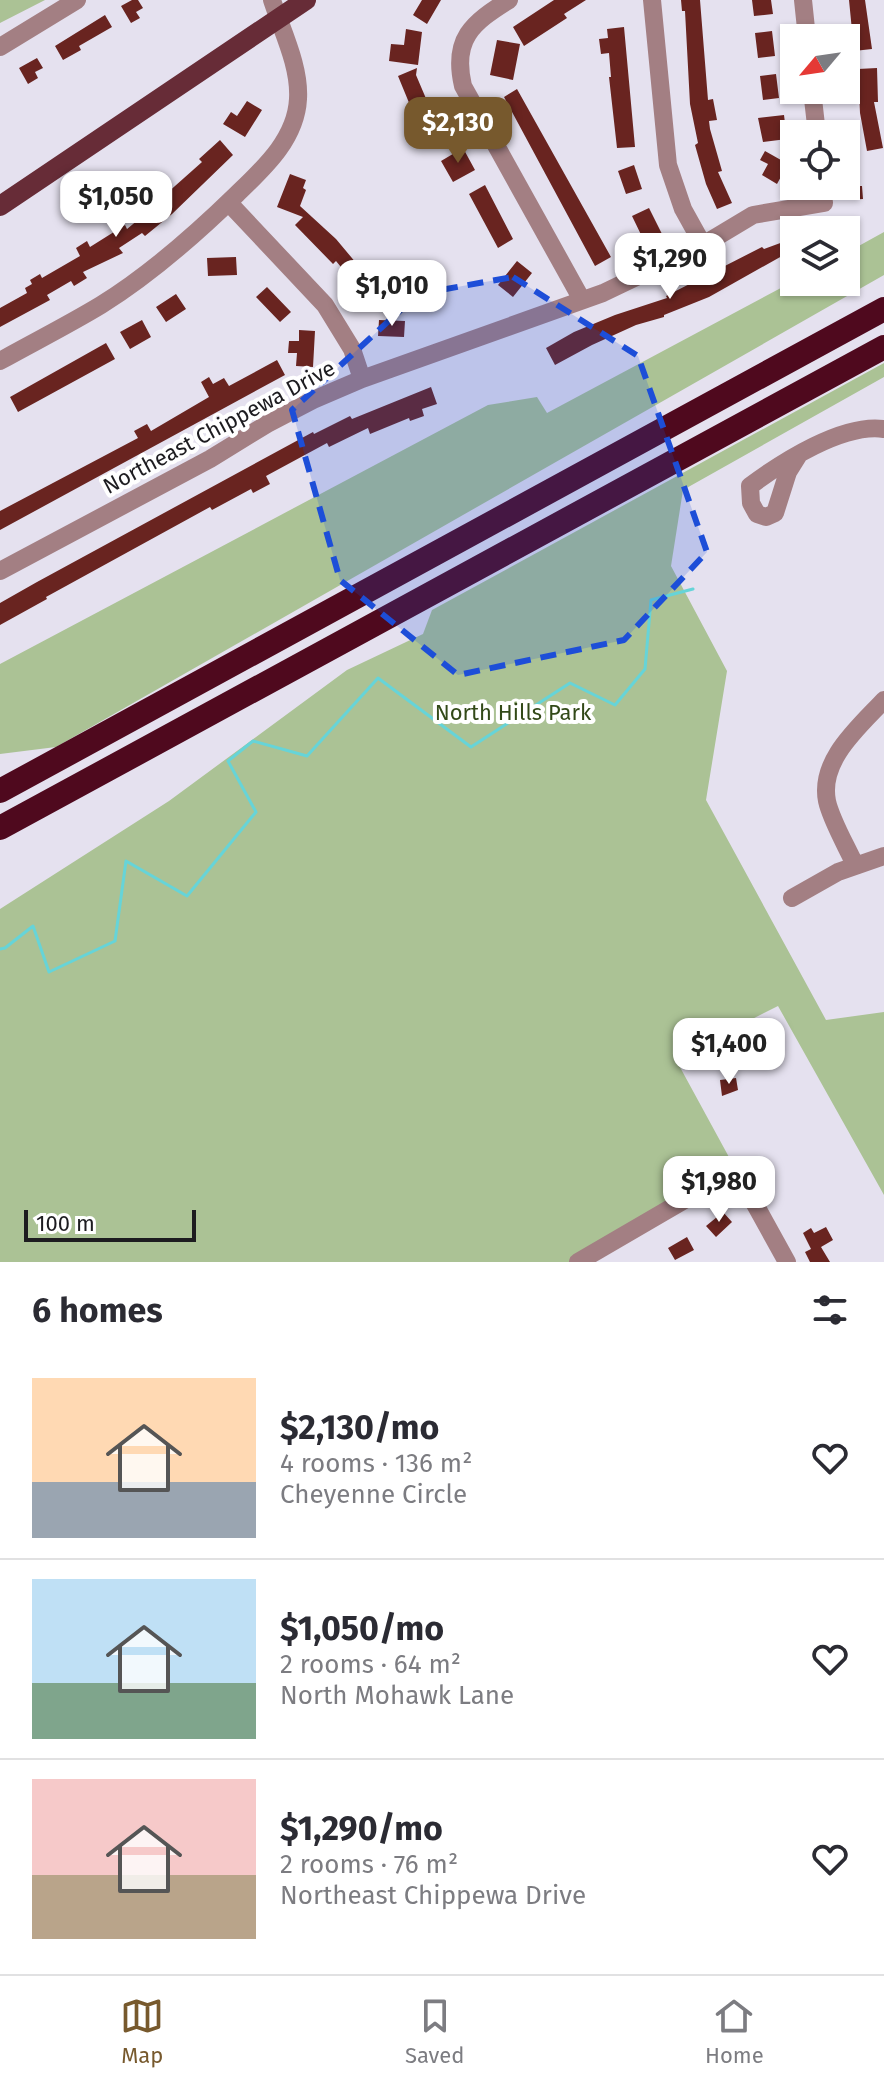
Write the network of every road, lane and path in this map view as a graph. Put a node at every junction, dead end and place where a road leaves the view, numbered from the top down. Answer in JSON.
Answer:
{"nodes":[{"id":1,"x":77,"y":0,"type":"edge"},
{"id":2,"x":306,"y":0,"type":"edge"},
{"id":3,"x":509,"y":0,"type":"edge"},
{"id":4,"x":652,"y":0,"type":"edge"},
{"id":5,"x":803,"y":0,"type":"edge"},
{"id":6,"x":275,"y":9,"type":"edge"},
{"id":7,"x":806,"y":24,"type":"edge"},
{"id":8,"x":0,"y":47,"type":"edge"},
{"id":9,"x":803,"y":200,"type":"edge"},
{"id":10,"x":229,"y":203,"type":"junction"},
{"id":11,"x":0,"y":206,"type":"edge"},
{"id":12,"x":703,"y":245,"type":"junction"},
{"id":13,"x":582,"y":300,"type":"junction"},
{"id":14,"x":884,"y":309,"type":"edge"},
{"id":15,"x":884,"y":347,"type":"edge"},
{"id":16,"x":0,"y":361,"type":"edge"},
{"id":17,"x":362,"y":379,"type":"junction"},
{"id":18,"x":884,"y":429,"type":"edge"},
{"id":19,"x":798,"y":456,"type":"dead end"},
{"id":20,"x":0,"y":571,"type":"edge"},
{"id":21,"x":884,"y":700,"type":"edge"},
{"id":22,"x":0,"y":791,"type":"edge"},
{"id":23,"x":0,"y":828,"type":"edge"},
{"id":24,"x":884,"y":856,"type":"edge"},
{"id":25,"x":855,"y":865,"type":"junction"},
{"id":26,"x":792,"y":898,"type":"dead end"},
{"id":27,"x":578,"y":1262,"type":"edge"},
{"id":28,"x":787,"y":1262,"type":"edge"}],
"edges":[{"from":1,"to":8,"type":"street"},
{"from":2,"to":6,"type":"main road"},
{"from":3,"to":13,"type":"street"},
{"from":4,"to":12,"type":"street"},
{"from":5,"to":7,"type":"street"},
{"from":6,"to":10,"type":"street"},
{"from":6,"to":11,"type":"main road"},
{"from":9,"to":12,"type":"street","name":"Northeast Chippewa Drive"},
{"from":10,"to":16,"type":"street"},
{"from":10,"to":17,"type":"street"},
{"from":12,"to":13,"type":"street","name":"Northeast Chippewa Drive"},
{"from":13,"to":17,"type":"street","name":"Northeast Chippewa Drive"},
{"from":14,"to":22,"type":"highway"},
{"from":15,"to":23,"type":"highway"},
{"from":17,"to":20,"type":"street","name":"Northeast Chippewa Drive"},
{"from":18,"to":19,"type":"street"},
{"from":21,"to":25,"type":"street"},
{"from":24,"to":25,"type":"street"},
{"from":25,"to":26,"type":"street"},
{"from":27,"to":28,"type":"street"}]}
